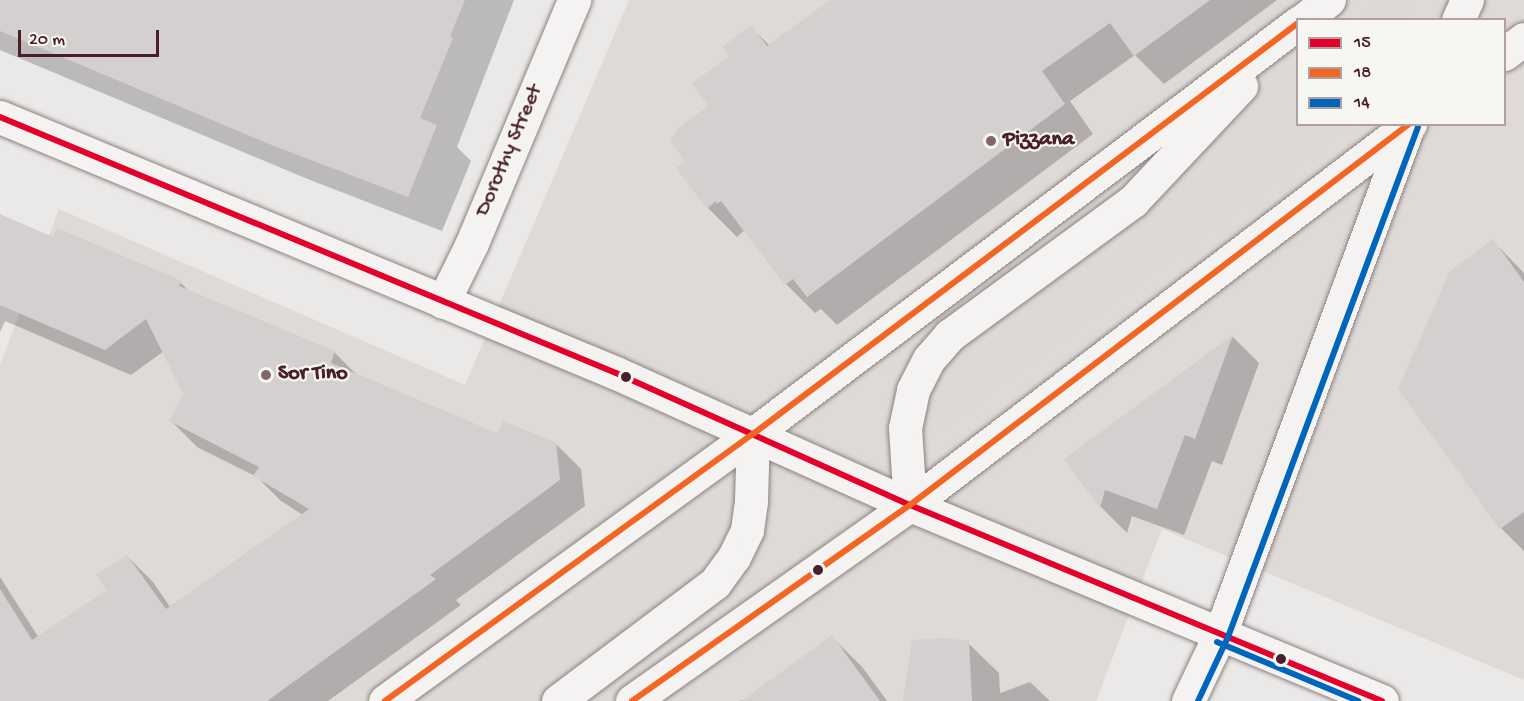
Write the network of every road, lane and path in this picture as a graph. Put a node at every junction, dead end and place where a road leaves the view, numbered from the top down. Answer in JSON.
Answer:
{"nodes":[{"id":1,"x":574,"y":0,"type":"edge"},
{"id":2,"x":1467,"y":0,"type":"edge"},
{"id":3,"x":1459,"y":18,"type":"edge"},
{"id":4,"x":1296,"y":26,"type":"edge"},
{"id":5,"x":1296,"y":29,"type":"edge"},
{"id":6,"x":1524,"y":39,"type":"edge"},
{"id":7,"x":1506,"y":52,"type":"edge"},
{"id":8,"x":0,"y":117,"type":"edge"},
{"id":9,"x":1408,"y":126,"type":"edge"},
{"id":10,"x":1409,"y":126,"type":"edge"},
{"id":11,"x":443,"y":302,"type":"junction"},
{"id":12,"x":753,"y":434,"type":"junction"},
{"id":13,"x":910,"y":506,"type":"junction"},
{"id":14,"x":1220,"y":634,"type":"junction"},
{"id":15,"x":385,"y":701,"type":"edge"},
{"id":16,"x":558,"y":701,"type":"edge"},
{"id":17,"x":632,"y":701,"type":"edge"},
{"id":18,"x":1188,"y":701,"type":"edge"},
{"id":19,"x":1382,"y":701,"type":"edge"}],
"edges":[{"from":1,"to":11,"type":"main road","name":"Dorothy Street"},
{"from":2,"to":3,"type":"main road"},
{"from":4,"to":12,"type":"main road"},
{"from":5,"to":13,"type":"main road"},
{"from":6,"to":7,"type":"main road"},
{"from":8,"to":11,"type":"main road"},
{"from":9,"to":13,"type":"main road"},
{"from":10,"to":14,"type":"main road"},
{"from":11,"to":12,"type":"main road"},
{"from":12,"to":13,"type":"main road"},
{"from":12,"to":15,"type":"main road"},
{"from":12,"to":16,"type":"main road"},
{"from":13,"to":14,"type":"main road"},
{"from":13,"to":17,"type":"main road"},
{"from":14,"to":18,"type":"main road"},
{"from":14,"to":19,"type":"main road"}]}
